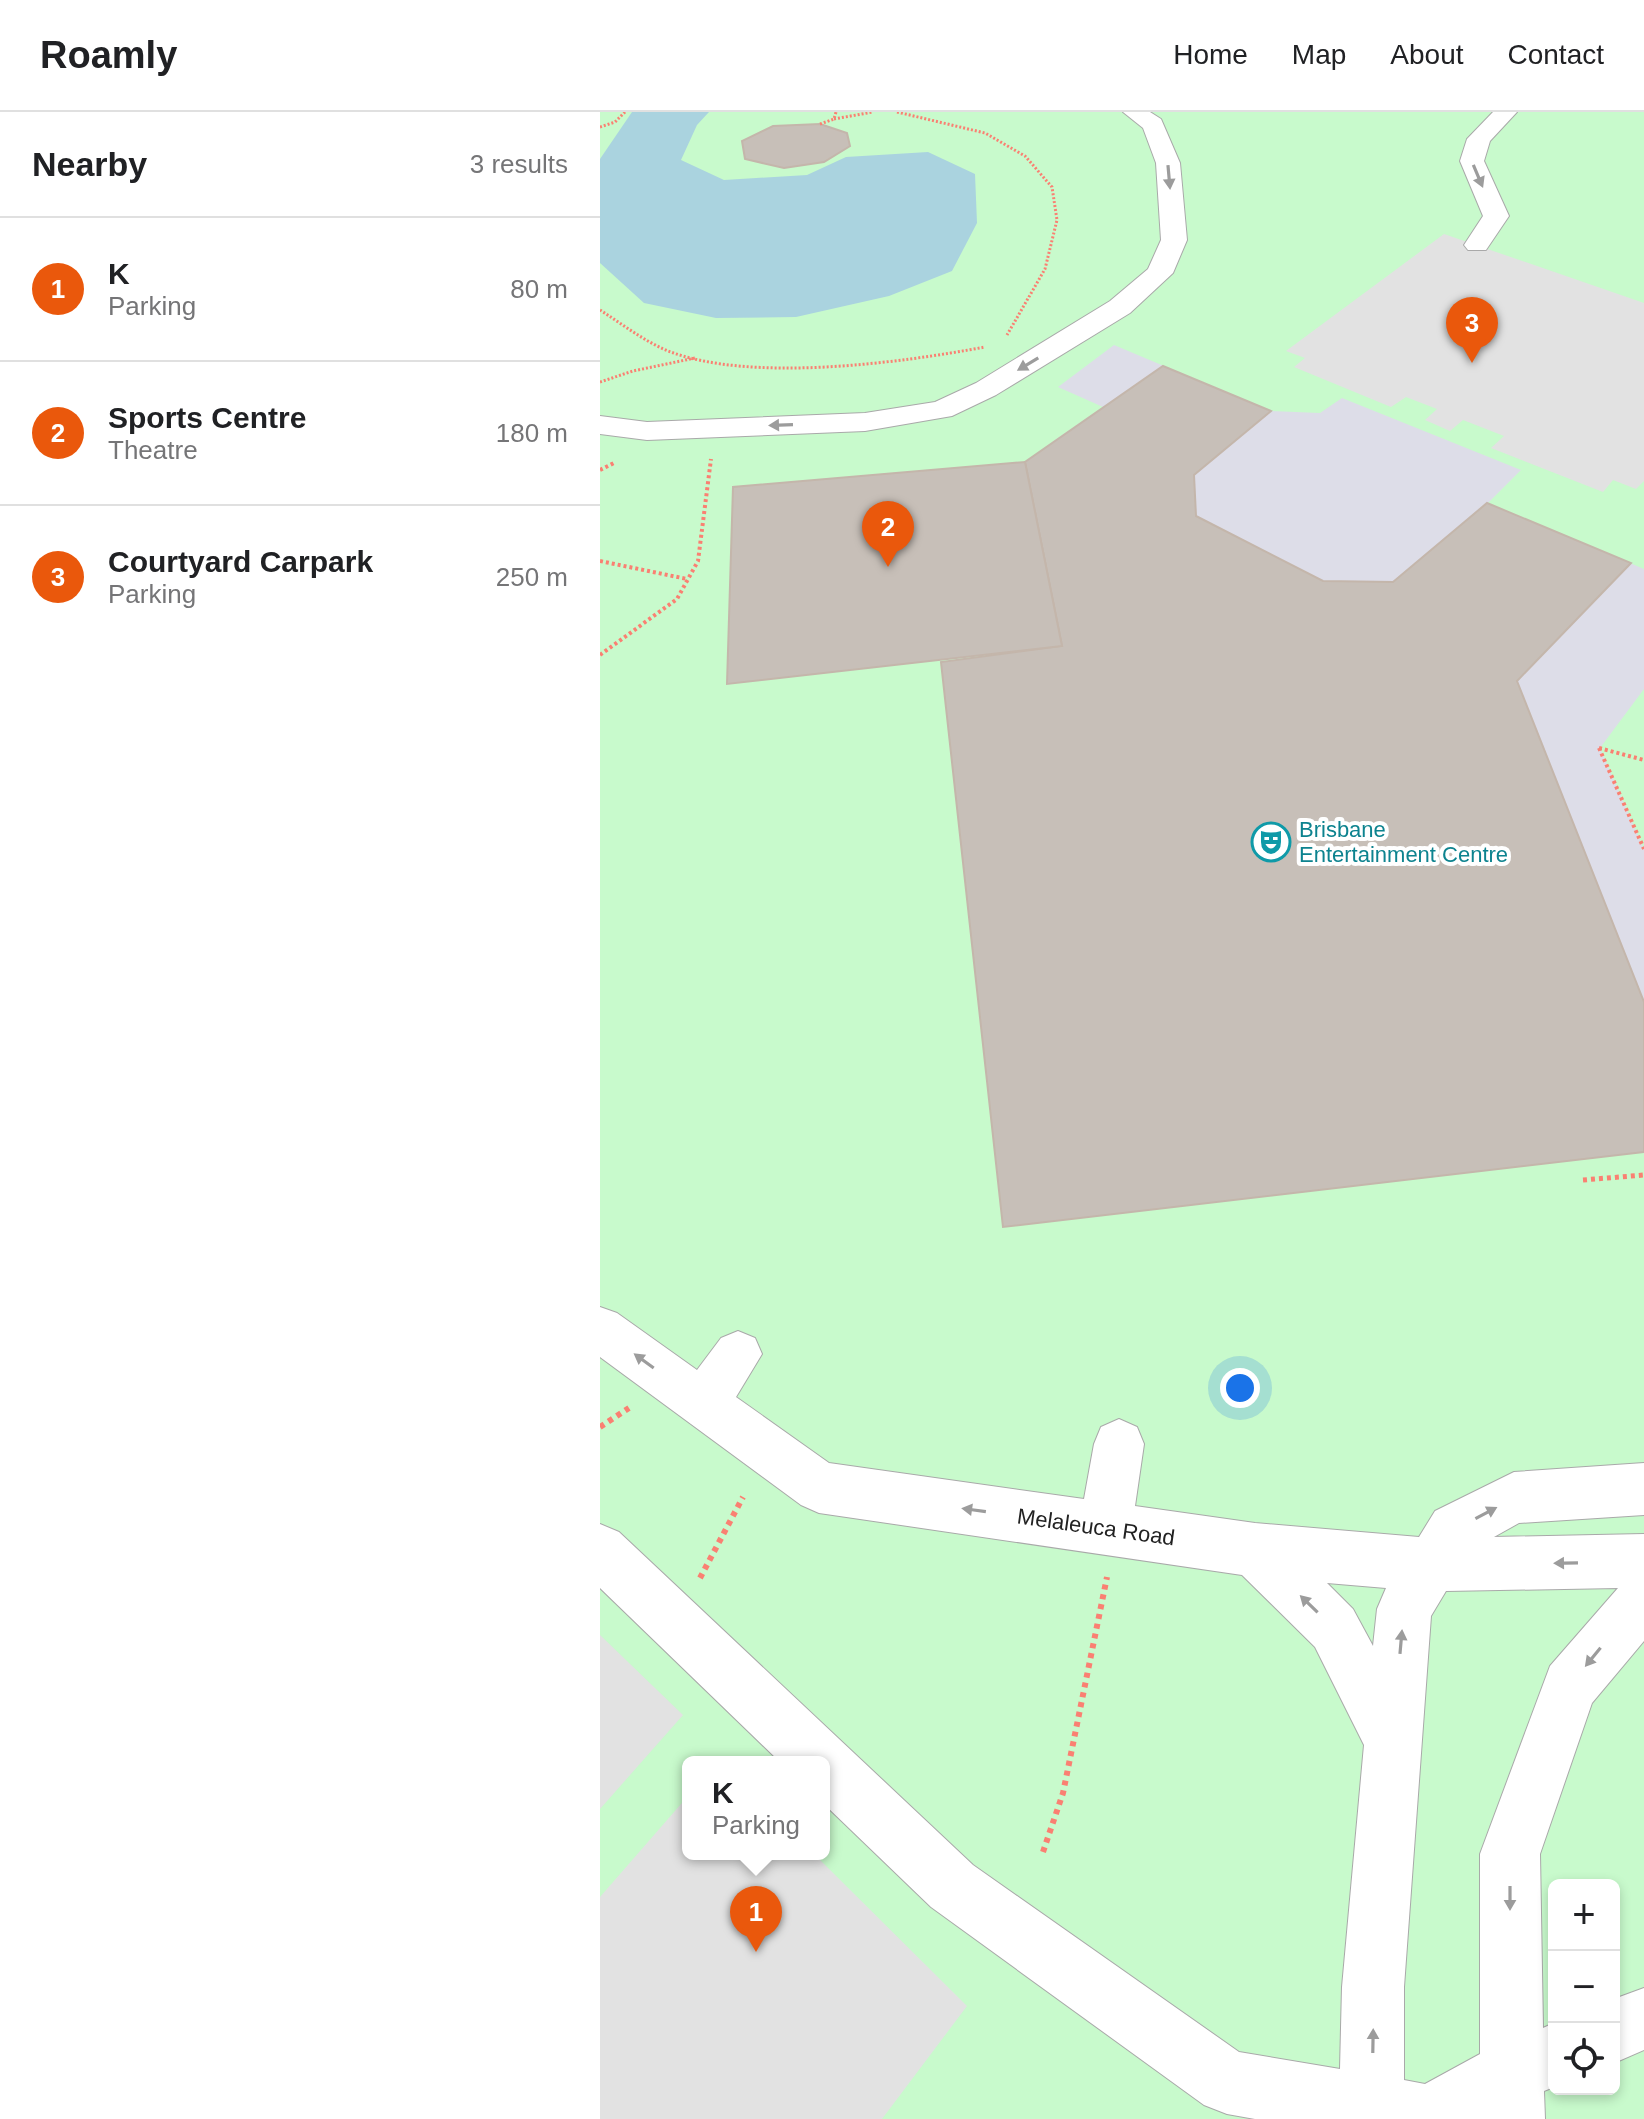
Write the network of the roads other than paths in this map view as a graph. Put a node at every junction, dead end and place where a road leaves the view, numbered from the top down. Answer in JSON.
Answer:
{"nodes":[{"id":1,"x":1134,"y":112,"type":"edge"},
{"id":2,"x":1506,"y":112,"type":"edge"},
{"id":3,"x":1477,"y":245,"type":"dead end"},
{"id":4,"x":600,"y":425,"type":"edge"},
{"id":5,"x":600,"y":1329,"type":"edge"},
{"id":6,"x":738,"y":1354,"type":"dead end"},
{"id":7,"x":702,"y":1403,"type":"junction"},
{"id":8,"x":1119,"y":1444,"type":"dead end"},
{"id":9,"x":1644,"y":1489,"type":"edge"},
{"id":10,"x":1105,"y":1529,"type":"junction"},
{"id":11,"x":1255,"y":1550,"type":"junction"},
{"id":12,"x":600,"y":1551,"type":"edge"},
{"id":13,"x":1644,"y":1561,"type":"edge"},
{"id":14,"x":1432,"y":1565,"type":"junction"},
{"id":15,"x":1644,"y":1599,"type":"edge"},
{"id":16,"x":1393,"y":1741,"type":"junction"},
{"id":17,"x":816,"y":1756,"type":"edge"},
{"id":18,"x":830,"y":1770,"type":"edge"},
{"id":19,"x":1644,"y":2019,"type":"edge"},
{"id":20,"x":1620,"y":2029,"type":"edge"},
{"id":21,"x":1526,"y":2082,"type":"edge"},
{"id":22,"x":1234,"y":2100,"type":"edge"},
{"id":23,"x":1372,"y":2113,"type":"edge"}],
"edges":[{"from":1,"to":4,"type":"street","one_way":true},
{"from":2,"to":3,"type":"street","one_way":true},
{"from":7,"to":5,"type":"street","name":"Melaleuca Road","one_way":true},
{"from":6,"to":7,"type":"street"},
{"from":10,"to":7,"type":"street","name":"Melaleuca Road","one_way":true},
{"from":8,"to":10,"type":"street"},
{"from":14,"to":9,"type":"street","one_way":true},
{"from":10,"to":11,"type":"street","name":"Melaleuca Road"},
{"from":11,"to":14,"type":"street","name":"Melaleuca Road"},
{"from":16,"to":11,"type":"street","one_way":true},
{"from":12,"to":17,"type":"street"},
{"from":13,"to":14,"type":"street","name":"Melaleuca Road","one_way":true},
{"from":16,"to":14,"type":"street","one_way":true},
{"from":15,"to":21,"type":"street","one_way":true},
{"from":23,"to":16,"type":"street","one_way":true},
{"from":18,"to":22,"type":"street"},
{"from":19,"to":20,"type":"street"},
{"from":21,"to":23,"type":"street"},
{"from":22,"to":23,"type":"street"}]}
